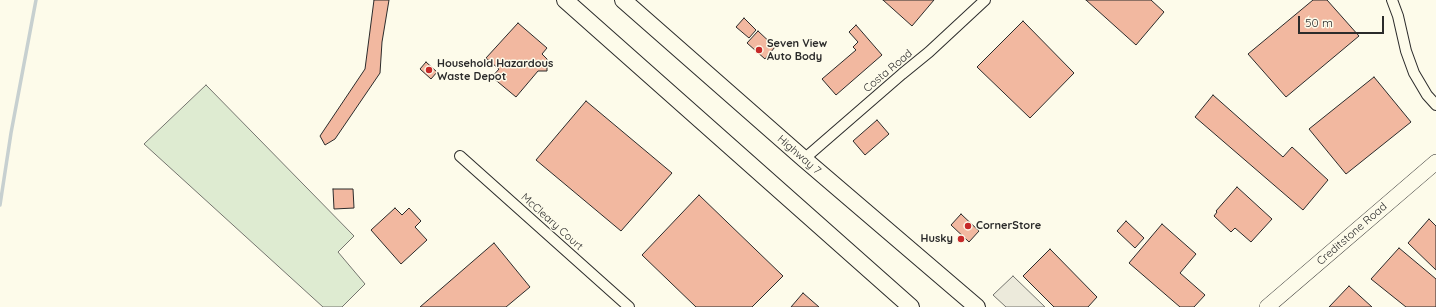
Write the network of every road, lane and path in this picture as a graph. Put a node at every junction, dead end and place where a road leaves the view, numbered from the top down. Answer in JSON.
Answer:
{"nodes":[{"id":1,"x":565,"y":0,"type":"edge"},
{"id":2,"x":623,"y":0,"type":"edge"},
{"id":3,"x":986,"y":0,"type":"edge"},
{"id":4,"x":1392,"y":0,"type":"edge"},
{"id":5,"x":1436,"y":105,"type":"edge"},
{"id":6,"x":460,"y":156,"type":"dead end"},
{"id":7,"x":804,"y":159,"type":"junction"},
{"id":8,"x":1436,"y":162,"type":"edge"},
{"id":9,"x":629,"y":307,"type":"edge"},
{"id":10,"x":911,"y":307,"type":"edge"},
{"id":11,"x":977,"y":307,"type":"edge"},
{"id":12,"x":1267,"y":307,"type":"edge"}],
"edges":[{"from":1,"to":10,"type":"main road"},
{"from":2,"to":7,"type":"main road","name":"Highway 7"},
{"from":3,"to":7,"type":"street","name":"Costa Road"},
{"from":4,"to":5,"type":"street"},
{"from":6,"to":9,"type":"street","name":"McCleary Court"},
{"from":7,"to":11,"type":"main road","name":"Highway 7"},
{"from":8,"to":12,"type":"street","name":"Creditstone Road"}]}
